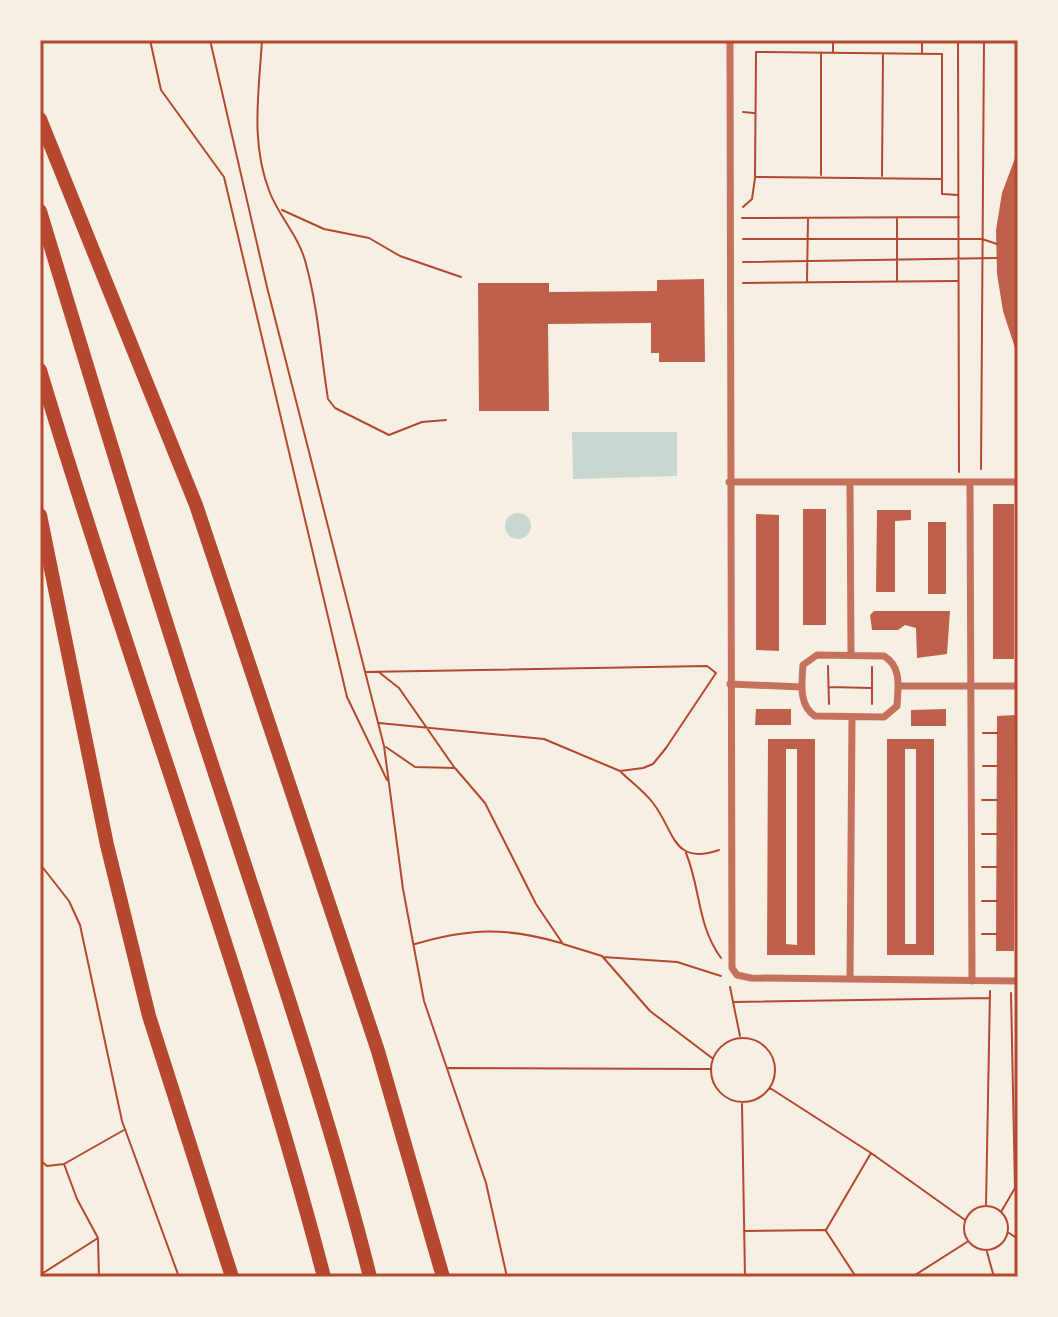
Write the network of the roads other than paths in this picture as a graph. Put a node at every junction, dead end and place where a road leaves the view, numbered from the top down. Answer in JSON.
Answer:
{"nodes":[{"id":1,"x":730,"y":40,"type":"edge"},
{"id":2,"x":40,"y":119,"type":"edge"},
{"id":3,"x":40,"y":211,"type":"edge"},
{"id":4,"x":40,"y":370,"type":"edge"},
{"id":5,"x":729,"y":482,"type":"junction"},
{"id":6,"x":850,"y":482,"type":"junction"},
{"id":7,"x":970,"y":482,"type":"junction"},
{"id":8,"x":1018,"y":482,"type":"edge"},
{"id":9,"x":40,"y":515,"type":"edge"},
{"id":10,"x":851,"y":655,"type":"junction"},
{"id":11,"x":730,"y":684,"type":"junction"},
{"id":12,"x":898,"y":686,"type":"junction"},
{"id":13,"x":972,"y":686,"type":"junction"},
{"id":14,"x":1018,"y":686,"type":"edge"},
{"id":15,"x":802,"y":687,"type":"junction"},
{"id":16,"x":852,"y":718,"type":"junction"},
{"id":17,"x":850,"y":979,"type":"junction"},
{"id":18,"x":972,"y":981,"type":"junction"},
{"id":19,"x":1014,"y":984,"type":"edge"},
{"id":20,"x":232,"y":1277,"type":"edge"},
{"id":21,"x":324,"y":1277,"type":"edge"},
{"id":22,"x":370,"y":1277,"type":"edge"},
{"id":23,"x":443,"y":1277,"type":"edge"}],
"edges":[{"from":1,"to":5,"type":"street"},
{"from":2,"to":23,"type":"highway"},
{"from":3,"to":22,"type":"highway"},
{"from":4,"to":21,"type":"highway"},
{"from":5,"to":6,"type":"street"},
{"from":5,"to":11,"type":"street"},
{"from":6,"to":7,"type":"street"},
{"from":6,"to":10,"type":"street"},
{"from":7,"to":8,"type":"street"},
{"from":7,"to":13,"type":"street"},
{"from":9,"to":20,"type":"highway"},
{"from":10,"to":12,"type":"street"},
{"from":10,"to":15,"type":"street"},
{"from":11,"to":15,"type":"street"},
{"from":11,"to":17,"type":"street"},
{"from":12,"to":13,"type":"street"},
{"from":12,"to":16,"type":"street"},
{"from":13,"to":14,"type":"street"},
{"from":13,"to":18,"type":"street"},
{"from":15,"to":16,"type":"street"},
{"from":16,"to":17,"type":"street"},
{"from":17,"to":18,"type":"street"},
{"from":18,"to":19,"type":"street"}]}
